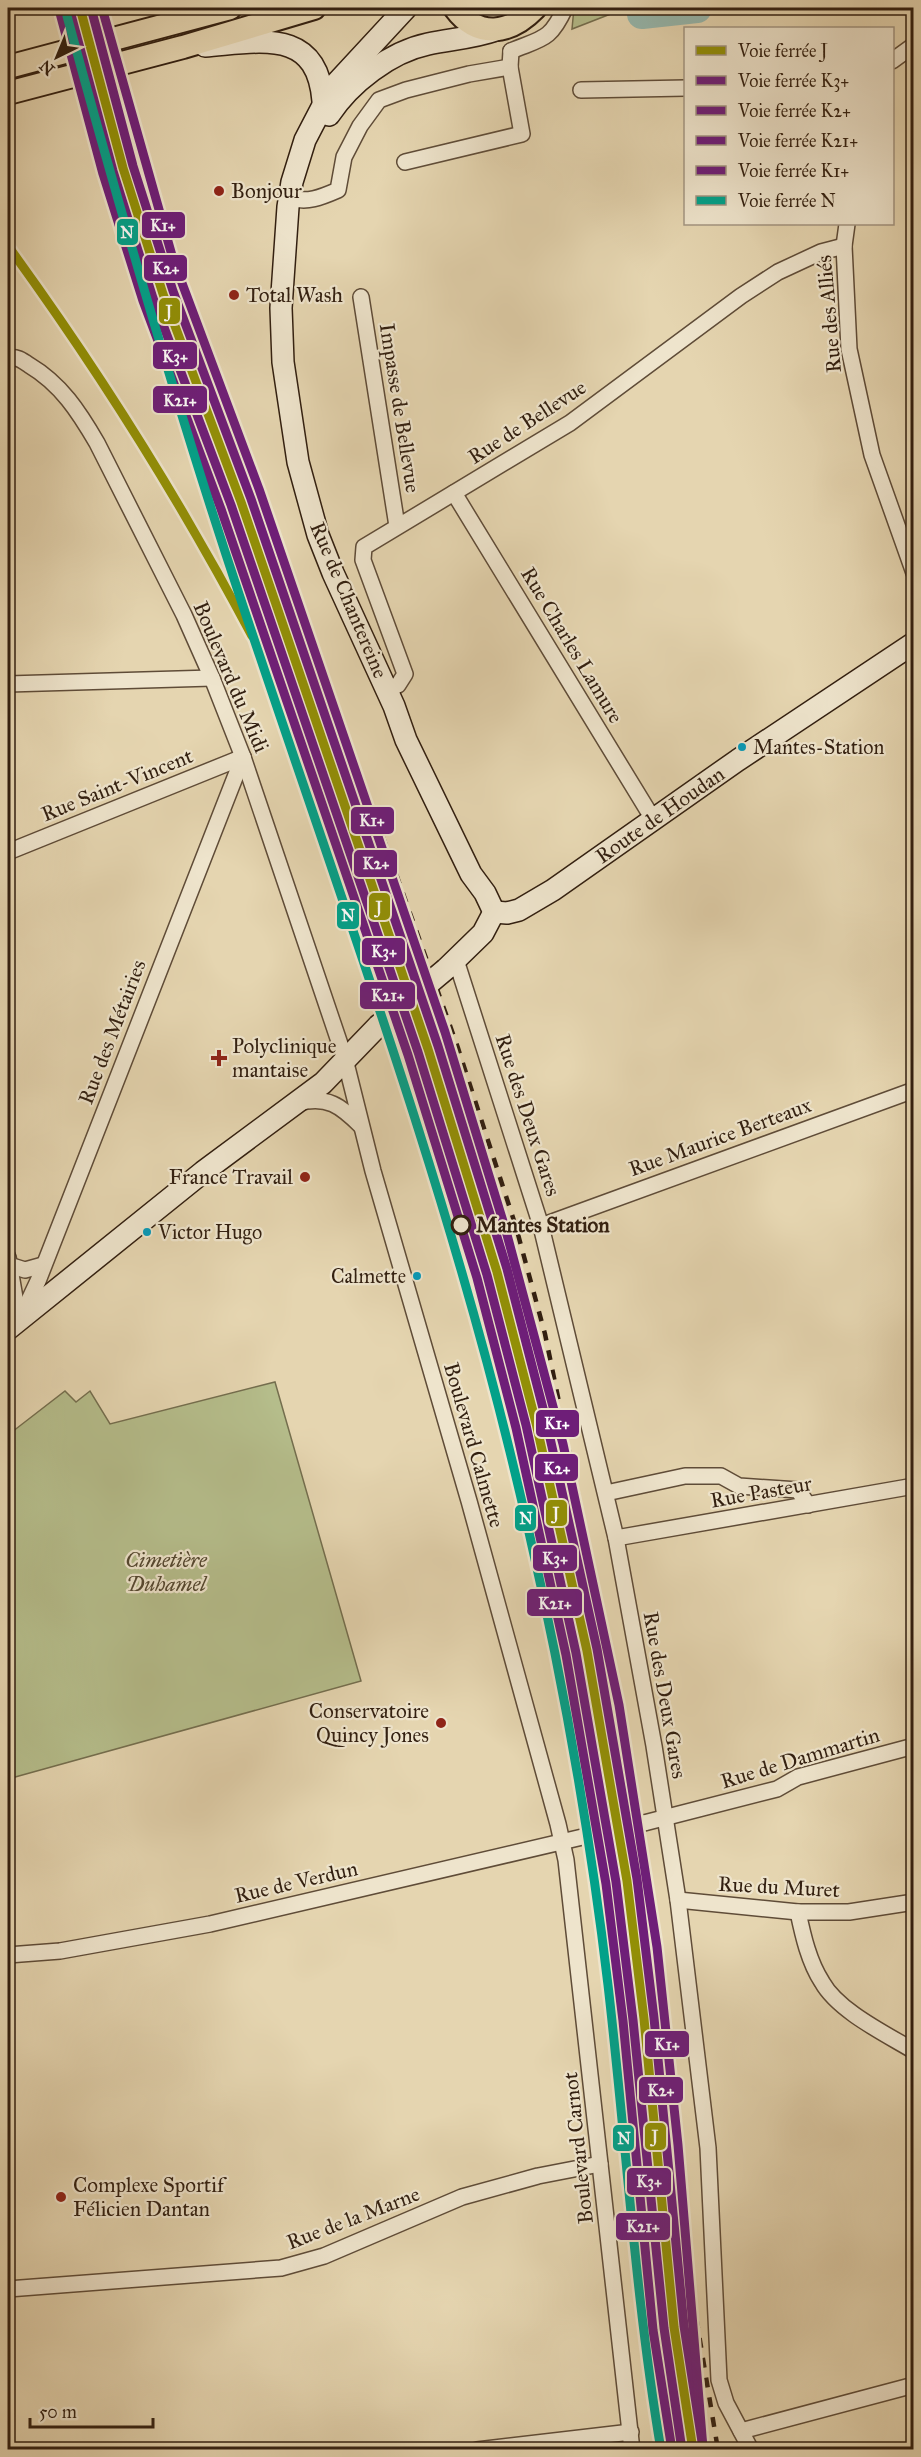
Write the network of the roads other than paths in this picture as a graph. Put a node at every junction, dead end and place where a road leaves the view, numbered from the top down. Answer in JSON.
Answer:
{"nodes":[{"id":1,"x":230,"y":8,"type":"edge"},
{"id":2,"x":314,"y":8,"type":"edge"},
{"id":3,"x":405,"y":8,"type":"edge"},
{"id":4,"x":455,"y":8,"type":"edge"},
{"id":5,"x":535,"y":8,"type":"edge"},
{"id":6,"x":565,"y":8,"type":"edge"},
{"id":7,"x":496,"y":30,"type":"junction"},
{"id":8,"x":914,"y":45,"type":"edge"},
{"id":9,"x":183,"y":47,"type":"junction"},
{"id":10,"x":511,"y":51,"type":"junction"},
{"id":11,"x":894,"y":60,"type":"edge"},
{"id":12,"x":8,"y":67,"type":"edge"},
{"id":13,"x":510,"y":67,"type":"junction"},
{"id":14,"x":684,"y":88,"type":"edge"},
{"id":15,"x":581,"y":90,"type":"dead end"},
{"id":16,"x":8,"y":93,"type":"edge"},
{"id":17,"x":323,"y":101,"type":"junction"},
{"id":18,"x":405,"y":162,"type":"dead end"},
{"id":19,"x":294,"y":199,"type":"junction"},
{"id":20,"x":848,"y":225,"type":"edge"},
{"id":21,"x":844,"y":246,"type":"junction"},
{"id":22,"x":361,"y":297,"type":"dead end"},
{"id":23,"x":8,"y":358,"type":"edge"},
{"id":24,"x":454,"y":493,"type":"junction"},
{"id":25,"x":397,"y":526,"type":"junction"},
{"id":26,"x":914,"y":573,"type":"edge"},
{"id":27,"x":914,"y":643,"type":"edge"},
{"id":28,"x":212,"y":678,"type":"junction"},
{"id":29,"x":8,"y":684,"type":"edge"},
{"id":30,"x":391,"y":698,"type":"junction"},
{"id":31,"x":243,"y":757,"type":"junction"},
{"id":32,"x":653,"y":819,"type":"junction"},
{"id":33,"x":8,"y":852,"type":"edge"},
{"id":34,"x":489,"y":903,"type":"junction"},
{"id":35,"x":451,"y":964,"type":"junction"},
{"id":36,"x":345,"y":1059,"type":"junction"},
{"id":37,"x":914,"y":1090,"type":"edge"},
{"id":38,"x":294,"y":1104,"type":"junction"},
{"id":39,"x":361,"y":1126,"type":"junction"},
{"id":40,"x":541,"y":1226,"type":"junction"},
{"id":41,"x":8,"y":1261,"type":"edge"},
{"id":42,"x":43,"y":1265,"type":"junction"},
{"id":43,"x":13,"y":1325,"type":"edge"},
{"id":44,"x":914,"y":1486,"type":"edge"},
{"id":45,"x":606,"y":1493,"type":"junction"},
{"id":46,"x":808,"y":1505,"type":"junction"},
{"id":47,"x":616,"y":1538,"type":"junction"},
{"id":48,"x":914,"y":1746,"type":"edge"},
{"id":49,"x":664,"y":1818,"type":"junction"},
{"id":50,"x":644,"y":1822,"type":"joint"},
{"id":51,"x":562,"y":1842,"type":"junction"},
{"id":52,"x":678,"y":1900,"type":"junction"},
{"id":53,"x":914,"y":1902,"type":"edge"},
{"id":54,"x":798,"y":1912,"type":"junction"},
{"id":55,"x":8,"y":1955,"type":"edge"},
{"id":56,"x":914,"y":2051,"type":"edge"},
{"id":57,"x":600,"y":2164,"type":"junction"},
{"id":58,"x":8,"y":2289,"type":"edge"},
{"id":59,"x":914,"y":2385,"type":"edge"},
{"id":60,"x":631,"y":2432,"type":"junction"},
{"id":61,"x":741,"y":2432,"type":"junction"},
{"id":62,"x":477,"y":2450,"type":"edge"},
{"id":63,"x":632,"y":2450,"type":"edge"},
{"id":64,"x":751,"y":2450,"type":"edge"}],
"edges":[{"from":1,"to":12,"type":"main road"},
{"from":2,"to":9,"type":"main road"},
{"from":3,"to":17,"type":"main road"},
{"from":4,"to":7,"type":"main road"},
{"from":5,"to":7,"type":"main road"},
{"from":6,"to":10,"type":"street"},
{"from":7,"to":10,"type":"street"},
{"from":7,"to":19,"type":"main road"},
{"from":8,"to":11,"type":"street"},
{"from":9,"to":16,"type":"main road"},
{"from":9,"to":17,"type":"main road"},
{"from":10,"to":13,"type":"street"},
{"from":13,"to":18,"type":"street"},
{"from":13,"to":19,"type":"street"},
{"from":14,"to":15,"type":"street"},
{"from":17,"to":19,"type":"main road"},
{"from":19,"to":30,"type":"main road","name":"Rue de Chantereine"},
{"from":20,"to":21,"type":"street","name":"Rue des Alliés"},
{"from":21,"to":24,"type":"street","name":"Rue de Bellevue"},
{"from":21,"to":26,"type":"street","name":"Rue des Alliés"},
{"from":22,"to":25,"type":"street","name":"Impasse de Bellevue"},
{"from":23,"to":28,"type":"street","name":"Boulevard du Midi"},
{"from":24,"to":25,"type":"street","name":"Rue de Bellevue"},
{"from":24,"to":32,"type":"street","name":"Rue Charles Lamure"},
{"from":25,"to":30,"type":"street","name":"Rue de Bellevue"},
{"from":27,"to":32,"type":"main road","name":"Route de Houdan"},
{"from":28,"to":29,"type":"street"},
{"from":28,"to":31,"type":"street","name":"Boulevard du Midi"},
{"from":30,"to":34,"type":"main road","name":"Rue de Chantereine"},
{"from":31,"to":33,"type":"street","name":"Rue Saint-Vincent"},
{"from":31,"to":36,"type":"street","name":"Boulevard du Midi"},
{"from":31,"to":42,"type":"street","name":"Rue des Métairies"},
{"from":32,"to":34,"type":"main road","name":"Route de Houdan"},
{"from":34,"to":35,"type":"main road"},
{"from":35,"to":36,"type":"main road","bridge":true},
{"from":35,"to":40,"type":"street","name":"Rue des Deux Gares"},
{"from":36,"to":38,"type":"main road"},
{"from":36,"to":39,"type":"street","name":"Boulevard Calmette"},
{"from":37,"to":40,"type":"street","name":"Rue Maurice Berteaux"},
{"from":38,"to":39,"type":"street"},
{"from":38,"to":43,"type":"main road"},
{"from":39,"to":51,"type":"street","name":"Boulevard Calmette"},
{"from":40,"to":45,"type":"street","name":"Rue des Deux Gares"},
{"from":41,"to":42,"type":"street"},
{"from":41,"to":43,"type":"street"},
{"from":42,"to":43,"type":"street","name":"Rue des Métairies"},
{"from":44,"to":46,"type":"street","name":"Rue Pasteur"},
{"from":45,"to":46,"type":"street"},
{"from":45,"to":47,"type":"street","name":"Rue des Deux Gares"},
{"from":46,"to":47,"type":"street","name":"Rue Pasteur"},
{"from":47,"to":49,"type":"street","name":"Rue des Deux Gares"},
{"from":48,"to":49,"type":"street","name":"Rue de Dammartin"},
{"from":49,"to":50,"type":"street","name":"Rue de Dammartin"},
{"from":49,"to":52,"type":"street","name":"Rue des Deux Gares"},
{"from":50,"to":51,"type":"street","name":"Rue de Verdun","bridge":true},
{"from":51,"to":55,"type":"street","name":"Rue de Verdun"},
{"from":51,"to":57,"type":"street","name":"Boulevard Carnot"},
{"from":52,"to":54,"type":"street","name":"Rue du Muret"},
{"from":52,"to":61,"type":"street","name":"Rue des Deux Gares"},
{"from":53,"to":54,"type":"street","name":"Rue du Muret"},
{"from":54,"to":56,"type":"street"},
{"from":57,"to":58,"type":"street","name":"Rue de la Marne"},
{"from":57,"to":60,"type":"street","name":"Boulevard Carnot"},
{"from":59,"to":61,"type":"street"},
{"from":60,"to":62,"type":"street"},
{"from":60,"to":63,"type":"street","name":"Boulevard Carnot"},
{"from":61,"to":64,"type":"street","name":"Rue des Deux Gares"}]}
